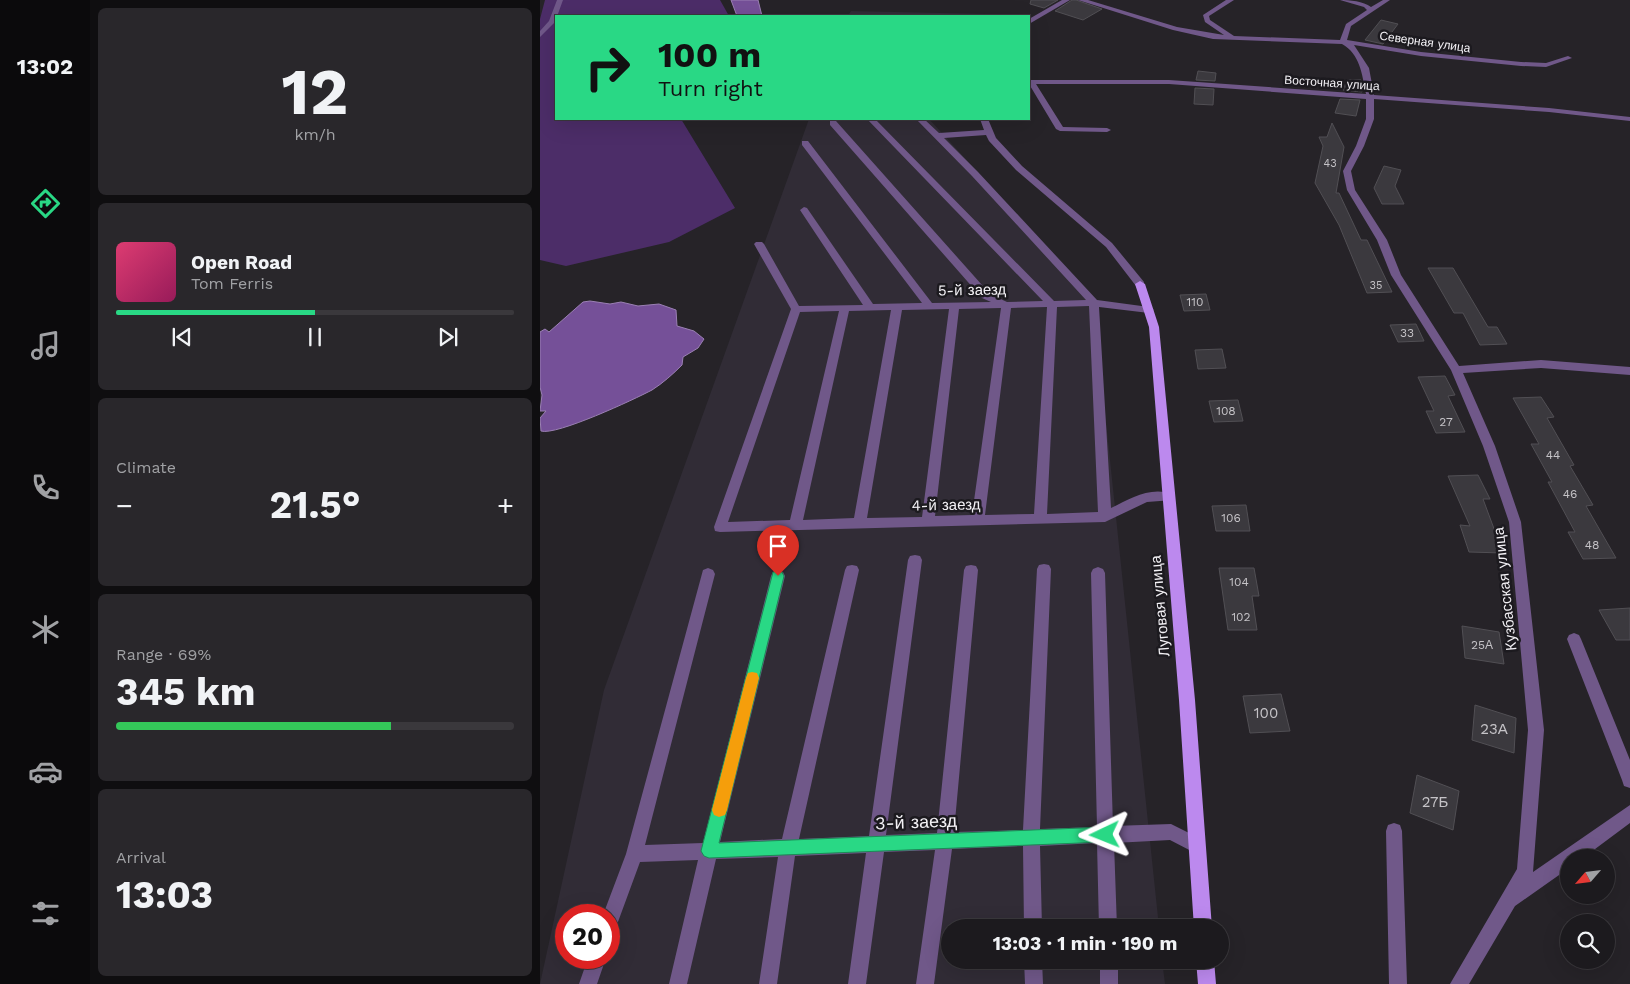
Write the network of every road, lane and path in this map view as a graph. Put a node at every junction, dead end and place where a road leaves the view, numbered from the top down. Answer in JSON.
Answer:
{"nodes":[{"id":1,"x":560,"y":0,"type":"edge"},
{"id":2,"x":1067,"y":0,"type":"edge"},
{"id":3,"x":1081,"y":0,"type":"edge"},
{"id":4,"x":1231,"y":0,"type":"edge"},
{"id":5,"x":1343,"y":0,"type":"edge"},
{"id":6,"x":1387,"y":0,"type":"edge"},
{"id":7,"x":1371,"y":11,"type":"junction"},
{"id":8,"x":1030,"y":21,"type":"edge"},
{"id":9,"x":540,"y":35,"type":"edge"},
{"id":10,"x":1233,"y":38,"type":"junction"},
{"id":11,"x":1343,"y":42,"type":"junction"},
{"id":12,"x":1568,"y":58,"type":"dead end"},
{"id":13,"x":1370,"y":96,"type":"junction"},
{"id":14,"x":1630,"y":119,"type":"edge"},
{"id":15,"x":872,"y":120,"type":"edge"},
{"id":16,"x":921,"y":120,"type":"edge"},
{"id":17,"x":984,"y":120,"type":"edge"},
{"id":18,"x":833,"y":122,"type":"dead end"},
{"id":19,"x":1107,"y":130,"type":"dead end"},
{"id":20,"x":989,"y":132,"type":"junction"},
{"id":21,"x":937,"y":136,"type":"junction"},
{"id":22,"x":804,"y":143,"type":"dead end"},
{"id":23,"x":804,"y":210,"type":"dead end"},
{"id":24,"x":759,"y":244,"type":"dead end"},
{"id":25,"x":1140,"y":284,"type":"joint"},
{"id":26,"x":1094,"y":303,"type":"junction"},
{"id":27,"x":1052,"y":304,"type":"junction"},
{"id":28,"x":1006,"y":305,"type":"junction"},
{"id":29,"x":929,"y":306,"type":"junction"},
{"id":30,"x":954,"y":306,"type":"junction"},
{"id":31,"x":897,"y":307,"type":"junction"},
{"id":32,"x":845,"y":308,"type":"junction"},
{"id":33,"x":870,"y":308,"type":"junction"},
{"id":34,"x":796,"y":309,"type":"junction"},
{"id":35,"x":1148,"y":310,"type":"junction"},
{"id":36,"x":1456,"y":370,"type":"junction"},
{"id":37,"x":1630,"y":371,"type":"edge"},
{"id":38,"x":1169,"y":497,"type":"junction"},
{"id":39,"x":1105,"y":517,"type":"junction"},
{"id":40,"x":1040,"y":519,"type":"junction"},
{"id":41,"x":978,"y":520,"type":"junction"},
{"id":42,"x":928,"y":522,"type":"junction"},
{"id":43,"x":860,"y":523,"type":"junction"},
{"id":44,"x":795,"y":525,"type":"junction"},
{"id":45,"x":915,"y":560,"type":"dead end"},
{"id":46,"x":1044,"y":569,"type":"dead end"},
{"id":47,"x":852,"y":570,"type":"dead end"},
{"id":48,"x":971,"y":570,"type":"dead end"},
{"id":49,"x":1098,"y":573,"type":"dead end"},
{"id":50,"x":708,"y":574,"type":"dead end"},
{"id":51,"x":778,"y":576,"type":"dead end"},
{"id":52,"x":1574,"y":639,"type":"dead end"},
{"id":53,"x":1630,"y":780,"type":"edge"},
{"id":54,"x":1630,"y":814,"type":"edge"},
{"id":55,"x":1394,"y":831,"type":"dead end"},
{"id":56,"x":1105,"y":835,"type":"junction"},
{"id":57,"x":1031,"y":838,"type":"junction"},
{"id":58,"x":945,"y":841,"type":"junction"},
{"id":59,"x":875,"y":844,"type":"junction"},
{"id":60,"x":1197,"y":846,"type":"junction"},
{"id":61,"x":788,"y":848,"type":"junction"},
{"id":62,"x":709,"y":851,"type":"junction"},
{"id":63,"x":634,"y":854,"type":"junction"},
{"id":64,"x":1507,"y":902,"type":"junction"},
{"id":65,"x":616,"y":904,"type":"edge"},
{"id":66,"x":1033,"y":919,"type":"edge"},
{"id":67,"x":1108,"y":919,"type":"edge"},
{"id":68,"x":1202,"y":919,"type":"edge"},
{"id":69,"x":593,"y":969,"type":"edge"},
{"id":70,"x":1033,"y":969,"type":"edge"},
{"id":71,"x":1108,"y":969,"type":"edge"},
{"id":72,"x":1206,"y":969,"type":"edge"},
{"id":73,"x":588,"y":984,"type":"edge"},
{"id":74,"x":678,"y":984,"type":"edge"},
{"id":75,"x":768,"y":984,"type":"edge"},
{"id":76,"x":857,"y":984,"type":"edge"},
{"id":77,"x":925,"y":984,"type":"edge"},
{"id":78,"x":1034,"y":984,"type":"edge"},
{"id":79,"x":1109,"y":984,"type":"edge"},
{"id":80,"x":1207,"y":984,"type":"edge"},
{"id":81,"x":1398,"y":984,"type":"edge"},
{"id":82,"x":1459,"y":984,"type":"edge"}],
"edges":[{"from":1,"to":9,"type":"street"},
{"from":2,"to":8,"type":"street"},
{"from":3,"to":10,"type":"street"},
{"from":4,"to":10,"type":"street"},
{"from":5,"to":7,"type":"street"},
{"from":6,"to":7,"type":"street","name":"Северная улица"},
{"from":7,"to":11,"type":"street","name":"Северная улица"},
{"from":10,"to":11,"type":"street"},
{"from":11,"to":12,"type":"street","name":"Северная улица"},
{"from":11,"to":13,"type":"street","name":"Кузбасская улица"},
{"from":13,"to":14,"type":"street","name":"Восточная улица"},
{"from":13,"to":19,"type":"street","name":"Восточная улица"},
{"from":13,"to":36,"type":"street","name":"Кузбасская улица"},
{"from":15,"to":27,"type":"street"},
{"from":16,"to":21,"type":"street"},
{"from":17,"to":20,"type":"street"},
{"from":18,"to":28,"type":"street"},
{"from":20,"to":21,"type":"street"},
{"from":20,"to":25,"type":"street"},
{"from":21,"to":26,"type":"street"},
{"from":22,"to":29,"type":"street"},
{"from":23,"to":33,"type":"street"},
{"from":24,"to":34,"type":"street"},
{"from":25,"to":35,"type":"main road","name":"Луговая улица"},
{"from":26,"to":27,"type":"street","name":"5-й заезд"},
{"from":26,"to":35,"type":"street","name":"5-й заезд"},
{"from":26,"to":39,"type":"street"},
{"from":27,"to":28,"type":"street","name":"5-й заезд"},
{"from":27,"to":40,"type":"street"},
{"from":28,"to":30,"type":"street","name":"5-й заезд"},
{"from":28,"to":41,"type":"street"},
{"from":29,"to":30,"type":"street","name":"5-й заезд"},
{"from":29,"to":31,"type":"street","name":"5-й заезд"},
{"from":30,"to":42,"type":"street"},
{"from":31,"to":33,"type":"street","name":"5-й заезд"},
{"from":31,"to":43,"type":"street"},
{"from":32,"to":33,"type":"street","name":"5-й заезд"},
{"from":32,"to":34,"type":"street","name":"5-й заезд"},
{"from":32,"to":44,"type":"street"},
{"from":34,"to":44,"type":"street","name":"4-й заезд"},
{"from":35,"to":38,"type":"main road","name":"Луговая улица"},
{"from":36,"to":37,"type":"street"},
{"from":36,"to":64,"type":"street","name":"Кузбасская улица"},
{"from":38,"to":39,"type":"street","name":"4-й заезд"},
{"from":38,"to":60,"type":"main road","name":"Луговая улица"},
{"from":39,"to":40,"type":"street","name":"4-й заезд"},
{"from":40,"to":41,"type":"street","name":"4-й заезд"},
{"from":41,"to":42,"type":"street","name":"4-й заезд"},
{"from":42,"to":43,"type":"street","name":"4-й заезд"},
{"from":43,"to":44,"type":"street","name":"4-й заезд"},
{"from":45,"to":59,"type":"street"},
{"from":46,"to":57,"type":"street"},
{"from":47,"to":61,"type":"street"},
{"from":48,"to":58,"type":"street"},
{"from":49,"to":56,"type":"street"},
{"from":50,"to":63,"type":"street"},
{"from":51,"to":62,"type":"street"},
{"from":52,"to":53,"type":"street"},
{"from":54,"to":64,"type":"street"},
{"from":55,"to":81,"type":"street"},
{"from":56,"to":57,"type":"street","name":"3-й заезд"},
{"from":56,"to":60,"type":"street","name":"3-й заезд"},
{"from":56,"to":67,"type":"street"},
{"from":57,"to":58,"type":"street","name":"3-й заезд"},
{"from":57,"to":66,"type":"street"},
{"from":58,"to":59,"type":"street","name":"3-й заезд"},
{"from":58,"to":77,"type":"street"},
{"from":59,"to":61,"type":"street","name":"3-й заезд"},
{"from":59,"to":76,"type":"street"},
{"from":60,"to":68,"type":"main road","name":"Луговая улица"},
{"from":61,"to":62,"type":"street","name":"3-й заезд"},
{"from":61,"to":75,"type":"street"},
{"from":62,"to":63,"type":"street","name":"3-й заезд"},
{"from":62,"to":74,"type":"street"},
{"from":63,"to":65,"type":"street"},
{"from":64,"to":82,"type":"street","name":"Кузбасская улица"},
{"from":69,"to":73,"type":"street"},
{"from":70,"to":78,"type":"street"},
{"from":71,"to":79,"type":"street"},
{"from":72,"to":80,"type":"main road"}]}
